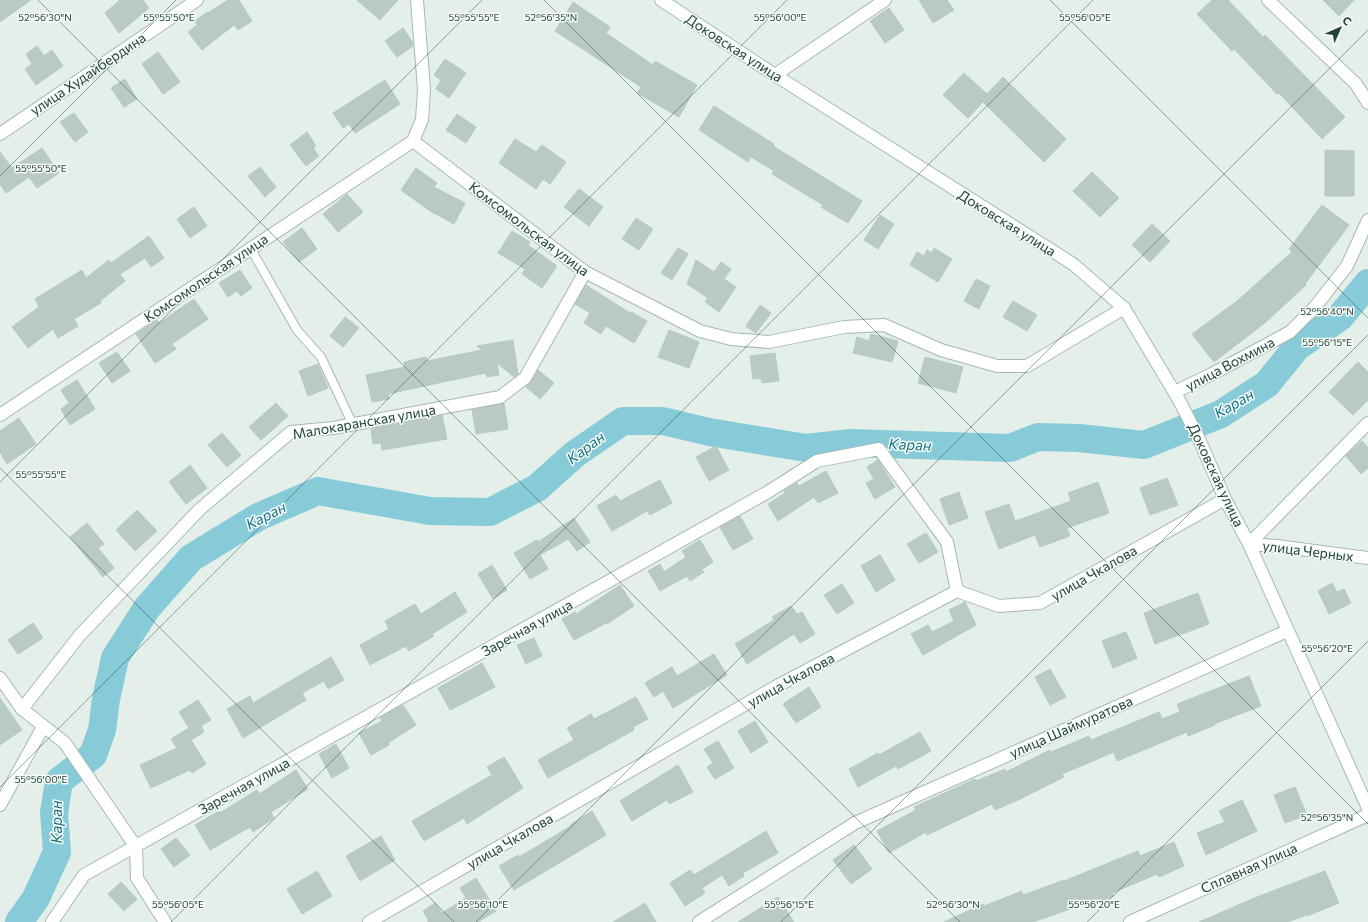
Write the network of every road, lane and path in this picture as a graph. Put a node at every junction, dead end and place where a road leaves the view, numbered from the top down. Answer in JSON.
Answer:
{"nodes":[{"id":1,"x":197,"y":0,"type":"edge"},
{"id":2,"x":417,"y":0,"type":"edge"},
{"id":3,"x":661,"y":0,"type":"edge"},
{"id":4,"x":885,"y":0,"type":"edge"},
{"id":5,"x":1268,"y":0,"type":"edge"},
{"id":6,"x":775,"y":75,"type":"junction"},
{"id":7,"x":1368,"y":103,"type":"edge"},
{"id":8,"x":0,"y":134,"type":"edge"},
{"id":9,"x":413,"y":141,"type":"junction"},
{"id":10,"x":1368,"y":220,"type":"edge"},
{"id":11,"x":251,"y":249,"type":"junction"},
{"id":12,"x":585,"y":272,"type":"junction"},
{"id":13,"x":1124,"y":308,"type":"junction"},
{"id":14,"x":1177,"y":396,"type":"junction"},
{"id":15,"x":0,"y":415,"type":"edge"},
{"id":16,"x":1368,"y":423,"type":"edge"},
{"id":17,"x":353,"y":425,"type":"junction"},
{"id":18,"x":1225,"y":499,"type":"junction"},
{"id":19,"x":1249,"y":544,"type":"junction"},
{"id":20,"x":1368,"y":558,"type":"edge"},
{"id":21,"x":957,"y":591,"type":"junction"},
{"id":22,"x":1286,"y":631,"type":"junction"},
{"id":23,"x":0,"y":678,"type":"edge"},
{"id":24,"x":22,"y":709,"type":"junction"},
{"id":25,"x":43,"y":728,"type":"junction"},
{"id":26,"x":0,"y":805,"type":"edge"},
{"id":27,"x":1368,"y":808,"type":"edge"},
{"id":28,"x":1368,"y":815,"type":"edge"},
{"id":29,"x":136,"y":847,"type":"junction"},
{"id":30,"x":52,"y":922,"type":"edge"},
{"id":31,"x":165,"y":922,"type":"edge"},
{"id":32,"x":370,"y":922,"type":"edge"},
{"id":33,"x":699,"y":922,"type":"edge"},
{"id":34,"x":1130,"y":922,"type":"edge"}],
"edges":[{"from":1,"to":8,"type":"street","name":"улица Худайбердина"},
{"from":2,"to":9,"type":"street"},
{"from":3,"to":6,"type":"street","name":"Доковская улица"},
{"from":4,"to":6,"type":"street"},
{"from":5,"to":7,"type":"street"},
{"from":6,"to":13,"type":"street","name":"Доковская улица"},
{"from":9,"to":11,"type":"street","name":"Комсомольская улица"},
{"from":9,"to":12,"type":"street","name":"Комсомольская улица"},
{"from":10,"to":14,"type":"street","name":"улица Вохмина"},
{"from":11,"to":15,"type":"street","name":"Комсомольская улица"},
{"from":11,"to":17,"type":"lane"},
{"from":12,"to":13,"type":"street","name":"Комсомольская улица"},
{"from":12,"to":17,"type":"street","name":"Малокаранская улица"},
{"from":13,"to":14,"type":"street","name":"Доковская улица"},
{"from":14,"to":18,"type":"street","name":"Доковская улица"},
{"from":16,"to":19,"type":"street","name":"Доковская улица"},
{"from":17,"to":24,"type":"street","name":"Малокаранская улица"},
{"from":18,"to":19,"type":"street","name":"Доковская улица"},
{"from":18,"to":21,"type":"street","name":"улица Чкалова"},
{"from":19,"to":20,"type":"street","name":"улица Черных"},
{"from":19,"to":22,"type":"street","name":"Доковская улица"},
{"from":21,"to":29,"type":"street","name":"Заречная улица"},
{"from":21,"to":32,"type":"street","name":"улица Чкалова"},
{"from":22,"to":27,"type":"street","name":"Доковская улица"},
{"from":22,"to":33,"type":"street","name":"улица Шаймуратова"},
{"from":23,"to":24,"type":"street"},
{"from":24,"to":25,"type":"street"},
{"from":25,"to":26,"type":"street"},
{"from":25,"to":29,"type":"street"},
{"from":28,"to":34,"type":"street","name":"Сплавная улица"},
{"from":29,"to":30,"type":"street","name":"Заречная улица"},
{"from":29,"to":31,"type":"street"}]}
